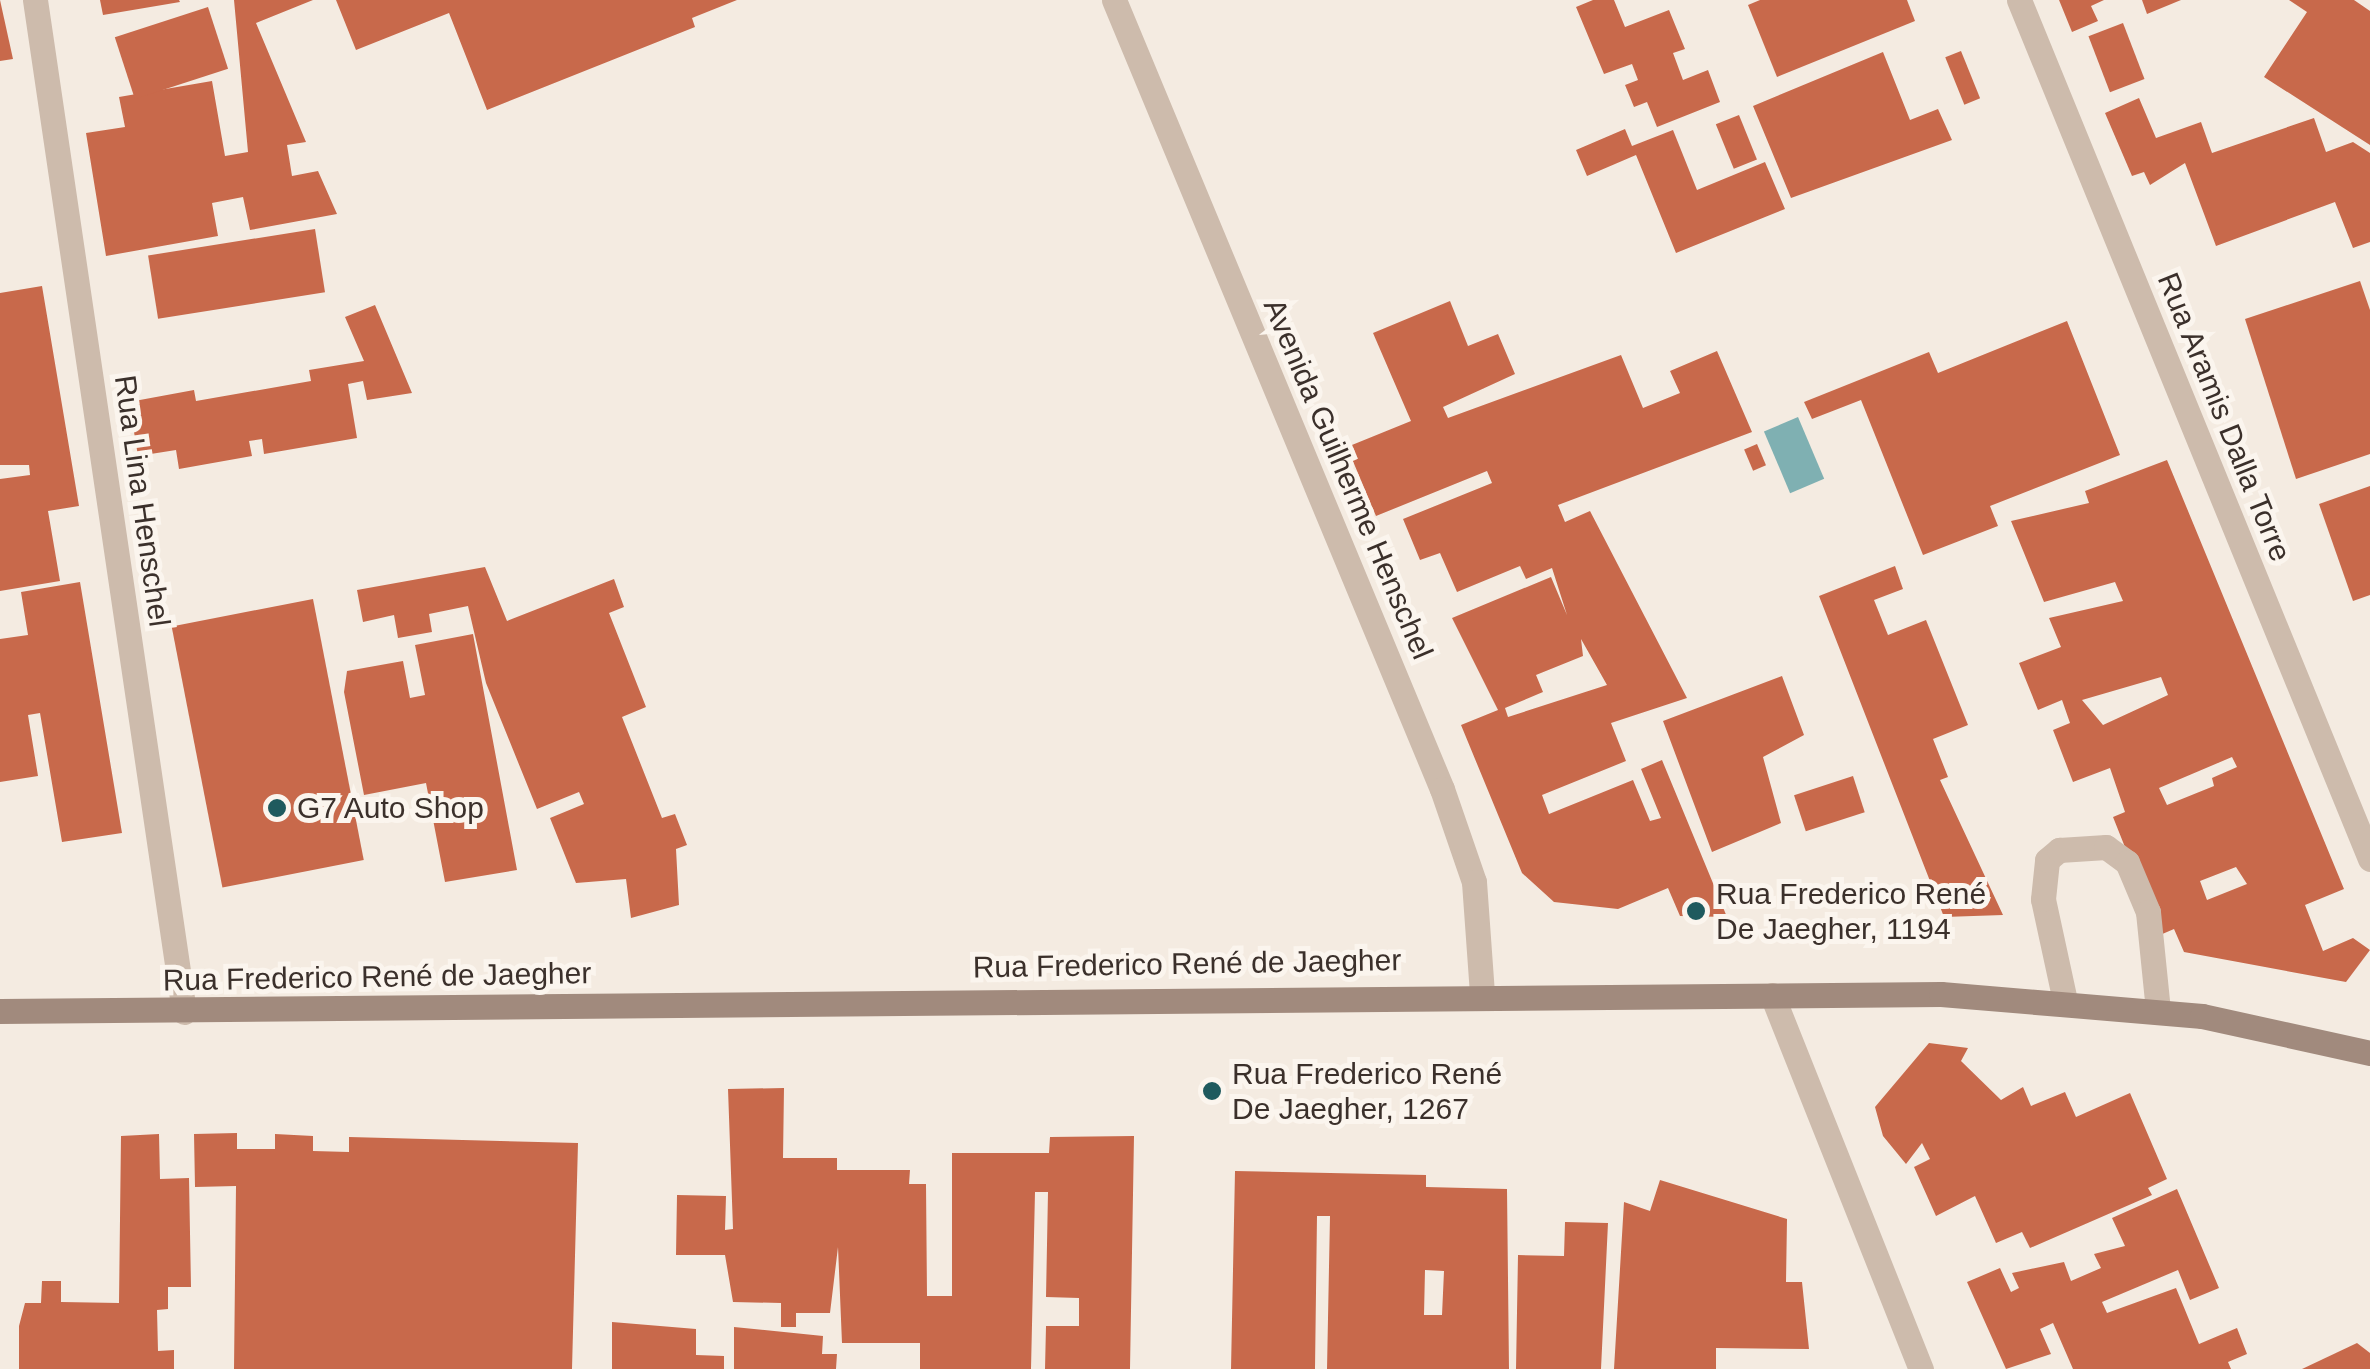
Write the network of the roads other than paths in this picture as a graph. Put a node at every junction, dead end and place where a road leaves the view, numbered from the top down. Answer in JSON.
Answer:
{"nodes":[{"id":1,"x":36,"y":0,"type":"edge"},
{"id":2,"x":1114,"y":0,"type":"edge"},
{"id":3,"x":2018,"y":0,"type":"edge"},
{"id":4,"x":2370,"y":859,"type":"edge"},
{"id":5,"x":1482,"y":993,"type":"junction"},
{"id":6,"x":1772,"y":995,"type":"junction"},
{"id":7,"x":2065,"y":1001,"type":"junction"},
{"id":8,"x":2158,"y":1010,"type":"junction"},
{"id":9,"x":0,"y":1011,"type":"edge"},
{"id":10,"x":184,"y":1012,"type":"junction"},
{"id":11,"x":2370,"y":1053,"type":"edge"},
{"id":12,"x":1921,"y":1369,"type":"edge"}],
"edges":[{"from":1,"to":10,"type":"street","name":"Rua Lina Henschel"},
{"from":2,"to":5,"type":"street","name":"Avenida Guilherme Henschel"},
{"from":3,"to":4,"type":"street","name":"Rua Aramis Dalla Torre"},
{"from":5,"to":6,"type":"main road","name":"Rua Frederico René de Jaegher"},
{"from":5,"to":10,"type":"main road","name":"Rua Frederico René de Jaegher"},
{"from":6,"to":7,"type":"main road","name":"Rua Frederico René de Jaegher"},
{"from":6,"to":12,"type":"street"},
{"from":7,"to":8,"type":"main road","name":"Rua Frederico René de Jaegher"},
{"from":7,"to":8,"type":"street"},
{"from":8,"to":11,"type":"main road","name":"Rua Frederico René de Jaegher"},
{"from":9,"to":10,"type":"main road","name":"Rua Frederico René de Jaegher"}]}
